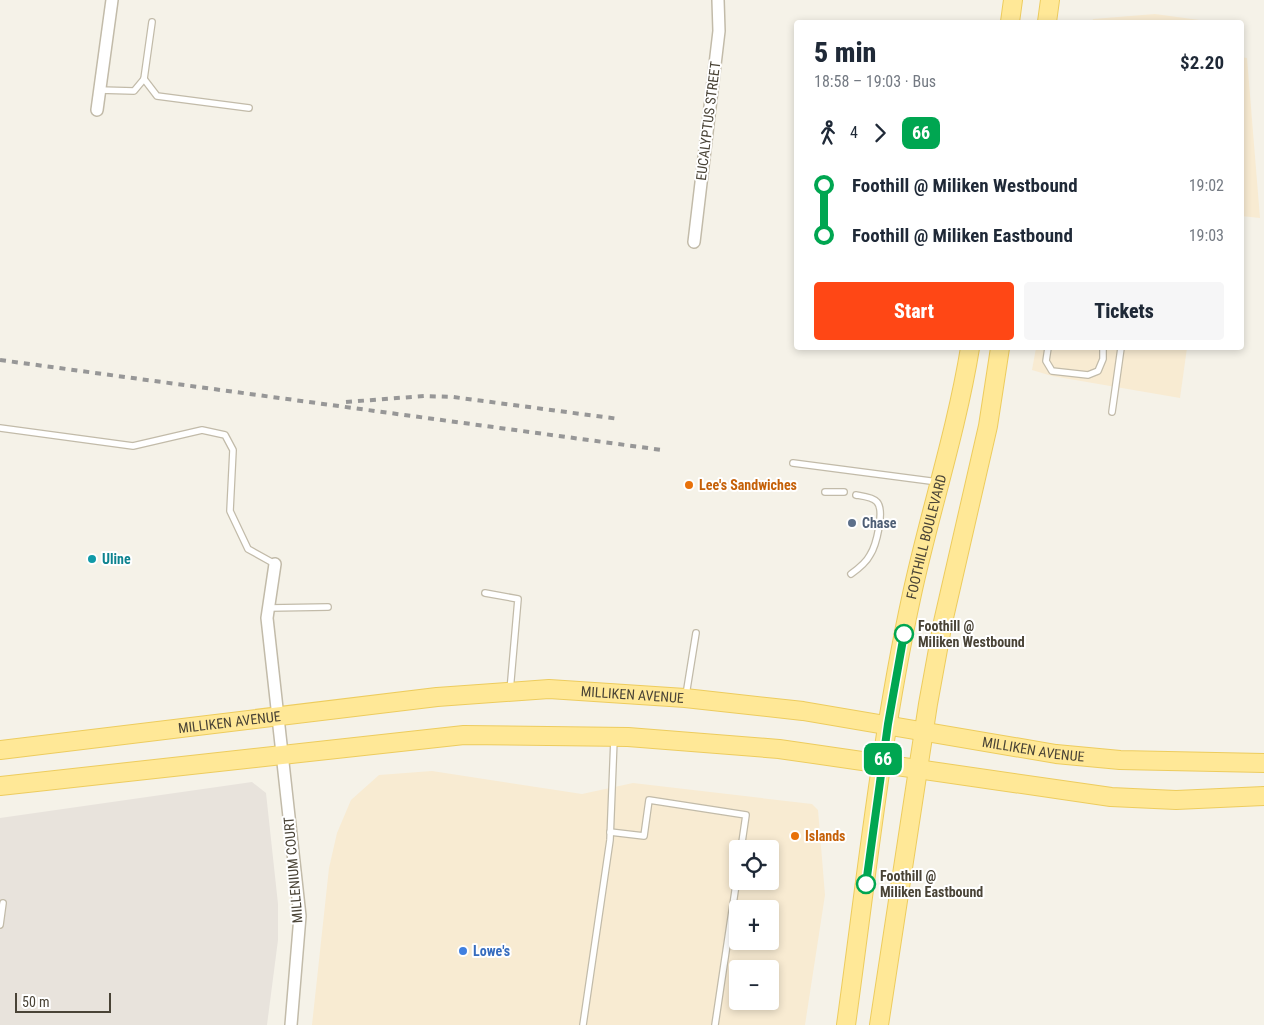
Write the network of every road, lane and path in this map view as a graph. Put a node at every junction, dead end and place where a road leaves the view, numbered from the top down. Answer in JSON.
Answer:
{"nodes":[{"id":1,"x":112,"y":0,"type":"edge"},
{"id":2,"x":718,"y":0,"type":"edge"},
{"id":3,"x":1013,"y":0,"type":"edge"},
{"id":4,"x":1050,"y":0,"type":"edge"},
{"id":5,"x":1010,"y":20,"type":"edge"},
{"id":6,"x":1047,"y":20,"type":"edge"},
{"id":7,"x":152,"y":22,"type":"dead end"},
{"id":8,"x":144,"y":79,"type":"junction"},
{"id":9,"x":99,"y":90,"type":"junction"},
{"id":10,"x":249,"y":108,"type":"dead end"},
{"id":11,"x":97,"y":110,"type":"dead end"},
{"id":12,"x":694,"y":242,"type":"dead end"},
{"id":13,"x":970,"y":350,"type":"edge"},
{"id":14,"x":1000,"y":350,"type":"edge"},
{"id":15,"x":1048,"y":350,"type":"edge"},
{"id":16,"x":1103,"y":350,"type":"edge"},
{"id":17,"x":1121,"y":350,"type":"edge"},
{"id":18,"x":1112,"y":412,"type":"dead end"},
{"id":19,"x":0,"y":428,"type":"edge"},
{"id":20,"x":793,"y":463,"type":"dead end"},
{"id":21,"x":940,"y":483,"type":"junction"},
{"id":22,"x":825,"y":492,"type":"dead end"},
{"id":23,"x":844,"y":492,"type":"dead end"},
{"id":24,"x":856,"y":495,"type":"dead end"},
{"id":25,"x":275,"y":564,"type":"joint"},
{"id":26,"x":851,"y":574,"type":"dead end"},
{"id":27,"x":485,"y":593,"type":"dead end"},
{"id":28,"x":328,"y":607,"type":"dead end"},
{"id":29,"x":269,"y":608,"type":"junction"},
{"id":30,"x":696,"y":633,"type":"dead end"},
{"id":31,"x":510,"y":692,"type":"junction"},
{"id":32,"x":685,"y":698,"type":"junction"},
{"id":33,"x":277,"y":716,"type":"junction"},
{"id":34,"x":888,"y":724,"type":"junction"},
{"id":35,"x":923,"y":732,"type":"junction"},
{"id":36,"x":614,"y":737,"type":"junction"},
{"id":37,"x":0,"y":750,"type":"edge"},
{"id":38,"x":281,"y":756,"type":"junction"},
{"id":39,"x":1264,"y":763,"type":"edge"},
{"id":40,"x":882,"y":765,"type":"junction"},
{"id":41,"x":918,"y":769,"type":"junction"},
{"id":42,"x":0,"y":786,"type":"edge"},
{"id":43,"x":1264,"y":796,"type":"edge"},
{"id":44,"x":610,"y":832,"type":"junction"},
{"id":45,"x":742,"y":840,"type":"edge"},
{"id":46,"x":735,"y":890,"type":"edge"},
{"id":47,"x":3,"y":903,"type":"dead end"},
{"id":48,"x":0,"y":925,"type":"edge"},
{"id":49,"x":291,"y":1025,"type":"edge"},
{"id":50,"x":583,"y":1025,"type":"edge"},
{"id":51,"x":716,"y":1025,"type":"edge"},
{"id":52,"x":846,"y":1025,"type":"edge"},
{"id":53,"x":879,"y":1025,"type":"edge"}],
"edges":[{"from":1,"to":9,"type":"street"},
{"from":2,"to":12,"type":"street","name":"EUCALYPTUS STREET"},
{"from":3,"to":5,"type":"main road"},
{"from":4,"to":6,"type":"main road"},
{"from":7,"to":8,"type":"lane"},
{"from":8,"to":9,"type":"lane"},
{"from":8,"to":10,"type":"lane"},
{"from":9,"to":11,"type":"street"},
{"from":13,"to":21,"type":"main road","name":"FOOTHILL BOULEVARD"},
{"from":14,"to":35,"type":"main road"},
{"from":15,"to":16,"type":"lane"},
{"from":17,"to":18,"type":"lane"},
{"from":19,"to":25,"type":"lane"},
{"from":20,"to":21,"type":"lane"},
{"from":21,"to":34,"type":"main road","name":"FOOTHILL BOULEVARD"},
{"from":22,"to":23,"type":"lane"},
{"from":24,"to":26,"type":"lane"},
{"from":25,"to":29,"type":"street","name":"MILLENIUM COURT"},
{"from":27,"to":31,"type":"lane"},
{"from":28,"to":29,"type":"lane"},
{"from":29,"to":33,"type":"street","name":"MILLENIUM COURT"},
{"from":30,"to":32,"type":"lane"},
{"from":31,"to":32,"type":"main road","name":"MILLIKEN AVENUE"},
{"from":31,"to":33,"type":"main road","name":"MILLIKEN AVENUE"},
{"from":32,"to":34,"type":"main road","name":"MILLIKEN AVENUE"},
{"from":33,"to":37,"type":"main road","name":"MILLIKEN AVENUE"},
{"from":33,"to":38,"type":"street","name":"MILLENIUM COURT"},
{"from":34,"to":35,"type":"main road","name":"MILLIKEN AVENUE"},
{"from":34,"to":40,"type":"main road","name":"FOOTHILL BOULEVARD"},
{"from":35,"to":39,"type":"main road","name":"MILLIKEN AVENUE"},
{"from":35,"to":41,"type":"main road"},
{"from":36,"to":38,"type":"main road"},
{"from":36,"to":40,"type":"main road"},
{"from":36,"to":44,"type":"lane"},
{"from":38,"to":42,"type":"main road"},
{"from":38,"to":49,"type":"street","name":"MILLENIUM COURT"},
{"from":40,"to":41,"type":"main road"},
{"from":40,"to":52,"type":"main road","name":"FOOTHILL BOULEVARD"},
{"from":41,"to":43,"type":"main road"},
{"from":41,"to":53,"type":"main road"},
{"from":44,"to":45,"type":"lane"},
{"from":44,"to":50,"type":"lane"},
{"from":46,"to":51,"type":"lane"},
{"from":47,"to":48,"type":"lane"}]}
